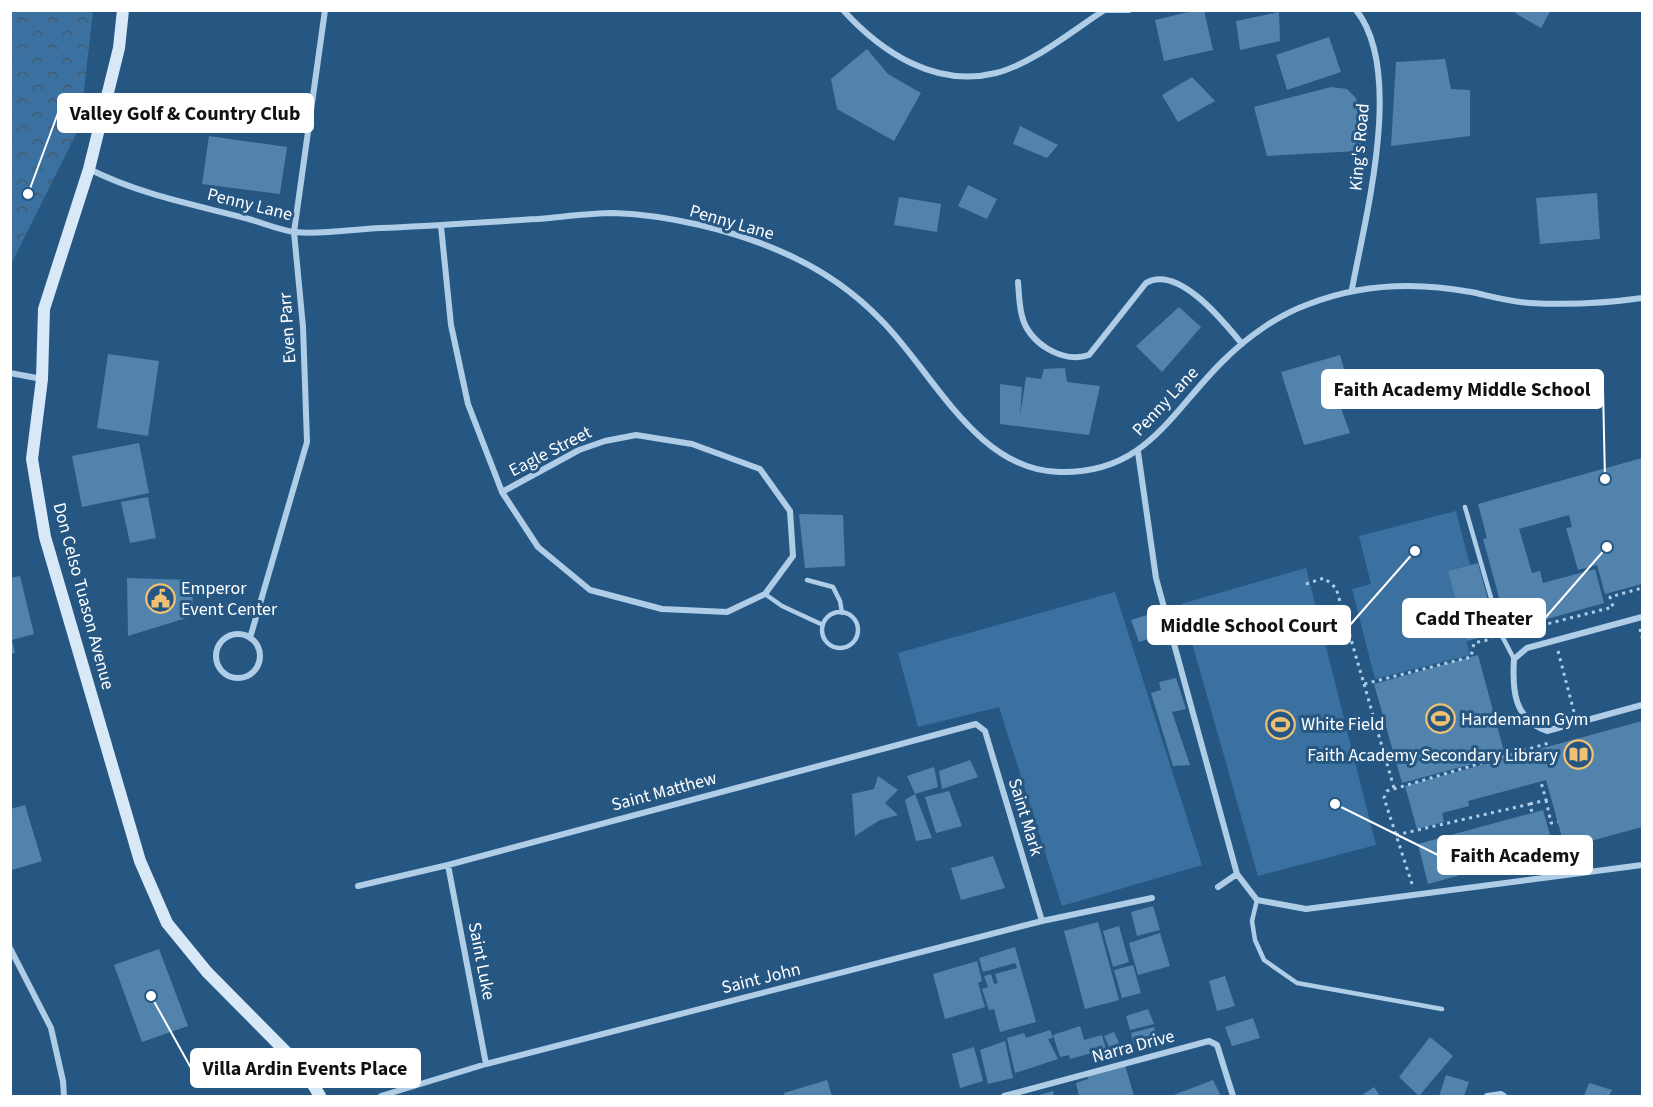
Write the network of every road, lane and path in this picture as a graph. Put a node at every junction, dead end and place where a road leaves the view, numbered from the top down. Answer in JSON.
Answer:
{"nodes":[{"id":1,"x":123,"y":10,"type":"edge"},
{"id":2,"x":325,"y":10,"type":"edge"},
{"id":3,"x":843,"y":10,"type":"edge"},
{"id":4,"x":1129,"y":10,"type":"edge"},
{"id":5,"x":1356,"y":10,"type":"edge"},
{"id":6,"x":1103,"y":11,"type":"edge"},
{"id":7,"x":89,"y":169,"type":"junction"},
{"id":8,"x":441,"y":226,"type":"junction"},
{"id":9,"x":294,"y":232,"type":"junction"},
{"id":10,"x":1018,"y":282,"type":"dead end"},
{"id":11,"x":1352,"y":289,"type":"junction"},
{"id":12,"x":1642,"y":298,"type":"edge"},
{"id":13,"x":1242,"y":344,"type":"junction"},
{"id":14,"x":10,"y":373,"type":"edge"},
{"id":15,"x":42,"y":379,"type":"junction"},
{"id":16,"x":1137,"y":452,"type":"junction"},
{"id":17,"x":502,"y":492,"type":"junction"},
{"id":18,"x":1465,"y":507,"type":"dead end"},
{"id":19,"x":807,"y":580,"type":"dead end"},
{"id":20,"x":1306,"y":584,"type":"dead end"},
{"id":21,"x":1642,"y":588,"type":"edge"},
{"id":22,"x":765,"y":594,"type":"junction"},
{"id":23,"x":842,"y":613,"type":"junction"},
{"id":24,"x":1642,"y":617,"type":"edge"},
{"id":25,"x":1551,"y":622,"type":"junction"},
{"id":26,"x":823,"y":625,"type":"junction"},
{"id":27,"x":1502,"y":636,"type":"junction"},
{"id":28,"x":250,"y":638,"type":"junction"},
{"id":29,"x":1556,"y":640,"type":"junction"},
{"id":30,"x":1514,"y":659,"type":"junction"},
{"id":31,"x":1364,"y":684,"type":"junction"},
{"id":32,"x":1642,"y":705,"type":"edge"},
{"id":33,"x":1577,"y":723,"type":"junction"},
{"id":34,"x":976,"y":724,"type":"joint"},
{"id":35,"x":1550,"y":743,"type":"dead end"},
{"id":36,"x":1541,"y":782,"type":"dead end"},
{"id":37,"x":1394,"y":788,"type":"junction"},
{"id":38,"x":1546,"y":800,"type":"junction"},
{"id":39,"x":1530,"y":804,"type":"junction"},
{"id":40,"x":1532,"y":813,"type":"dead end"},
{"id":41,"x":1558,"y":822,"type":"dead end"},
{"id":42,"x":1396,"y":835,"type":"junction"},
{"id":43,"x":1541,"y":853,"type":"dead end"},
{"id":44,"x":448,"y":865,"type":"junction"},
{"id":45,"x":1642,"y":865,"type":"edge"},
{"id":46,"x":1500,"y":871,"type":"dead end"},
{"id":47,"x":1238,"y":874,"type":"junction"},
{"id":48,"x":358,"y":886,"type":"dead end"},
{"id":49,"x":1218,"y":886,"type":"dead end"},
{"id":50,"x":1416,"y":887,"type":"dead end"},
{"id":51,"x":1152,"y":898,"type":"dead end"},
{"id":52,"x":1257,"y":900,"type":"junction"},
{"id":53,"x":1042,"y":921,"type":"junction"},
{"id":54,"x":10,"y":948,"type":"edge"},
{"id":55,"x":1442,"y":1009,"type":"dead end"},
{"id":56,"x":486,"y":1064,"type":"junction"},
{"id":57,"x":64,"y":1096,"type":"edge"},
{"id":58,"x":321,"y":1096,"type":"edge"},
{"id":59,"x":381,"y":1096,"type":"edge"},
{"id":60,"x":1004,"y":1096,"type":"edge"},
{"id":61,"x":1233,"y":1096,"type":"edge"},
{"id":62,"x":1487,"y":1096,"type":"edge"},
{"id":63,"x":1504,"y":1096,"type":"edge"}],
"edges":[{"from":1,"to":7,"type":"street","name":"Don Celso Tuason Avenue"},
{"from":2,"to":9,"type":"street","name":"Even Parr"},
{"from":3,"to":6,"type":"street"},
{"from":4,"to":6,"type":"street"},
{"from":5,"to":11,"type":"street","name":"King's Road"},
{"from":7,"to":9,"type":"street","name":"Penny Lane"},
{"from":7,"to":15,"type":"street","name":"Don Celso Tuason Avenue"},
{"from":8,"to":9,"type":"street","name":"Penny Lane"},
{"from":8,"to":16,"type":"street","name":"Penny Lane"},
{"from":8,"to":17,"type":"street","name":"Eagle Street"},
{"from":9,"to":28,"type":"street","name":"Even Parr"},
{"from":10,"to":13,"type":"street"},
{"from":11,"to":12,"type":"street","name":"Penny Lane"},
{"from":11,"to":13,"type":"street","name":"Penny Lane"},
{"from":13,"to":16,"type":"street","name":"Penny Lane"},
{"from":14,"to":15,"type":"street"},
{"from":15,"to":58,"type":"street","name":"Don Celso Tuason Avenue"},
{"from":16,"to":47,"type":"street"},
{"from":17,"to":22,"type":"street","name":"Eagle Street"},
{"from":17,"to":22,"type":"street","name":"Eagle Street"},
{"from":18,"to":27,"type":"lane"},
{"from":19,"to":23,"type":"lane"},
{"from":20,"to":31,"type":"path"},
{"from":21,"to":25,"type":"path"},
{"from":22,"to":26,"type":"lane"},
{"from":23,"to":26,"type":"lane"},
{"from":23,"to":26,"type":"lane"},
{"from":24,"to":29,"type":"street"},
{"from":25,"to":27,"type":"path"},
{"from":25,"to":29,"type":"path"},
{"from":27,"to":30,"type":"lane"},
{"from":27,"to":31,"type":"path"},
{"from":28,"to":28,"type":"street"},
{"from":29,"to":30,"type":"street"},
{"from":29,"to":33,"type":"path"},
{"from":30,"to":33,"type":"street"},
{"from":31,"to":37,"type":"path"},
{"from":32,"to":33,"type":"street"},
{"from":34,"to":44,"type":"street","name":"Saint Matthew"},
{"from":34,"to":53,"type":"street","name":"Saint Mark"},
{"from":35,"to":37,"type":"path"},
{"from":36,"to":38,"type":"path"},
{"from":37,"to":42,"type":"path"},
{"from":38,"to":39,"type":"path"},
{"from":38,"to":41,"type":"path"},
{"from":39,"to":40,"type":"path"},
{"from":39,"to":42,"type":"path"},
{"from":42,"to":50,"type":"path"},
{"from":43,"to":46,"type":"path"},
{"from":44,"to":48,"type":"street","name":"Saint Matthew"},
{"from":44,"to":56,"type":"street","name":"Saint Luke"},
{"from":45,"to":52,"type":"street"},
{"from":47,"to":49,"type":"street"},
{"from":47,"to":52,"type":"street"},
{"from":51,"to":53,"type":"street","name":"Saint John"},
{"from":52,"to":55,"type":"lane"},
{"from":53,"to":56,"type":"street","name":"Saint John"},
{"from":54,"to":57,"type":"street"},
{"from":56,"to":59,"type":"street","name":"Saint John"},
{"from":60,"to":61,"type":"street","name":"Narra Drive"},
{"from":62,"to":63,"type":"street"}]}
